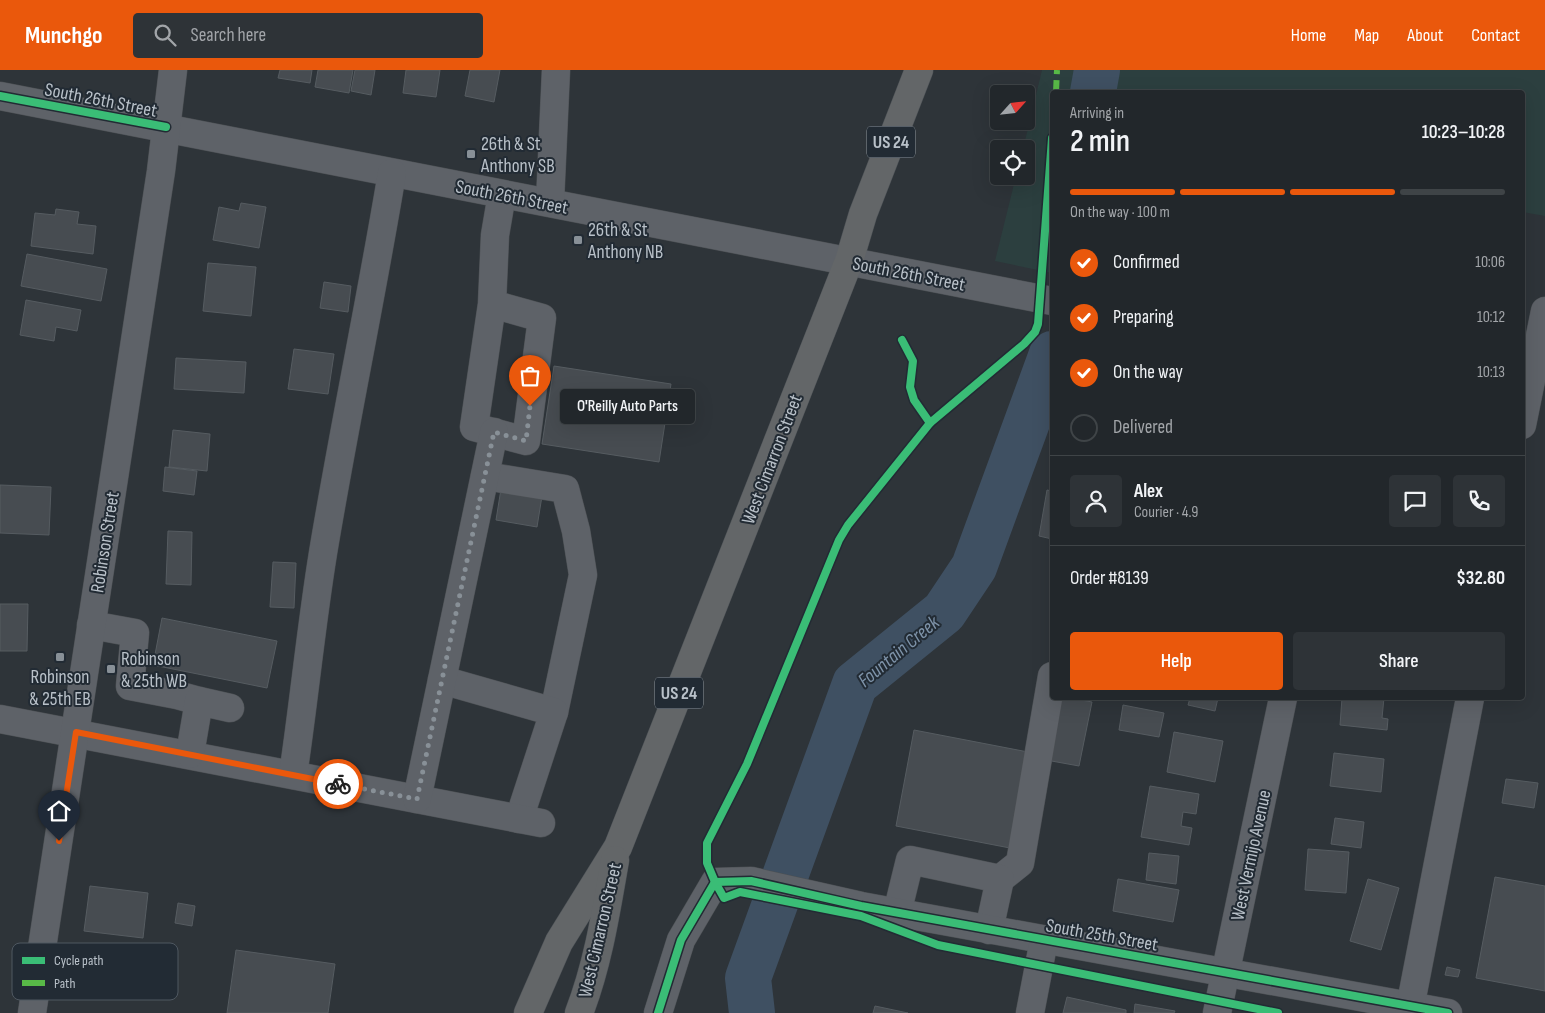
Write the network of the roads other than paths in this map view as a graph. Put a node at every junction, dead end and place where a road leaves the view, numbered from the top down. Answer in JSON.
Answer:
{"nodes":[{"id":1,"x":173,"y":70,"type":"edge"},
{"id":2,"x":556,"y":70,"type":"edge"},
{"id":3,"x":919,"y":70,"type":"edge"},
{"id":4,"x":0,"y":96,"type":"edge"},
{"id":5,"x":166,"y":127,"type":"junction"},
{"id":6,"x":392,"y":173,"type":"junction"},
{"id":7,"x":502,"y":194,"type":"junction"},
{"id":8,"x":550,"y":202,"type":"junction"},
{"id":9,"x":849,"y":261,"type":"junction"},
{"id":10,"x":1050,"y":301,"type":"edge"},
{"id":11,"x":492,"y":304,"type":"junction"},
{"id":12,"x":1545,"y":311,"type":"edge"},
{"id":13,"x":1532,"y":394,"type":"edge"},
{"id":14,"x":1525,"y":416,"type":"edge"},
{"id":15,"x":494,"y":432,"type":"junction"},
{"id":16,"x":484,"y":476,"type":"junction"},
{"id":17,"x":91,"y":625,"type":"junction"},
{"id":18,"x":442,"y":680,"type":"junction"},
{"id":19,"x":1050,"y":688,"type":"edge"},
{"id":20,"x":1283,"y":700,"type":"edge"},
{"id":21,"x":1470,"y":700,"type":"edge"},
{"id":22,"x":199,"y":701,"type":"junction"},
{"id":23,"x":230,"y":708,"type":"dead end"},
{"id":24,"x":554,"y":712,"type":"junction"},
{"id":25,"x":0,"y":719,"type":"edge"},
{"id":26,"x":76,"y":732,"type":"junction"},
{"id":27,"x":190,"y":754,"type":"junction"},
{"id":28,"x":293,"y":775,"type":"junction"},
{"id":29,"x":417,"y":799,"type":"junction"},
{"id":30,"x":618,"y":846,"type":"junction"},
{"id":31,"x":1000,"y":879,"type":"junction"},
{"id":32,"x":898,"y":913,"type":"junction"},
{"id":33,"x":989,"y":930,"type":"junction"},
{"id":34,"x":1044,"y":940,"type":"junction"},
{"id":35,"x":43,"y":943,"type":"edge"},
{"id":36,"x":1226,"y":973,"type":"junction"},
{"id":37,"x":34,"y":1000,"type":"edge"},
{"id":38,"x":1409,"y":1009,"type":"edge"},
{"id":39,"x":32,"y":1013,"type":"edge"},
{"id":40,"x":528,"y":1013,"type":"edge"},
{"id":41,"x":579,"y":1013,"type":"edge"},
{"id":42,"x":658,"y":1013,"type":"edge"},
{"id":43,"x":1030,"y":1013,"type":"edge"},
{"id":44,"x":1217,"y":1013,"type":"edge"},
{"id":45,"x":1448,"y":1013,"type":"edge"}],
"edges":[{"from":1,"to":5,"type":"street","name":"Robinson Street"},
{"from":2,"to":8,"type":"street"},
{"from":3,"to":9,"type":"highway","name":"West Cimarron Street","number":"US 24"},
{"from":4,"to":5,"type":"street","name":"South 26th Street"},
{"from":5,"to":6,"type":"street","name":"South 26th Street"},
{"from":5,"to":17,"type":"street","name":"Robinson Street"},
{"from":6,"to":7,"type":"street","name":"South 26th Street"},
{"from":6,"to":28,"type":"street"},
{"from":7,"to":8,"type":"street","name":"South 26th Street"},
{"from":7,"to":11,"type":"street"},
{"from":8,"to":9,"type":"street","name":"South 26th Street"},
{"from":9,"to":10,"type":"street","name":"South 26th Street"},
{"from":9,"to":30,"type":"highway","name":"West Cimarron Street","number":"US 24"},
{"from":11,"to":15,"type":"street"},
{"from":11,"to":15,"type":"street"},
{"from":12,"to":13,"type":"street"},
{"from":13,"to":14,"type":"street"},
{"from":15,"to":16,"type":"street"},
{"from":16,"to":18,"type":"street"},
{"from":16,"to":24,"type":"street"},
{"from":17,"to":22,"type":"street"},
{"from":17,"to":26,"type":"street","name":"Robinson Street"},
{"from":18,"to":24,"type":"street"},
{"from":18,"to":29,"type":"street"},
{"from":19,"to":31,"type":"street"},
{"from":20,"to":36,"type":"street","name":"West Vermijo Avenue"},
{"from":21,"to":38,"type":"street"},
{"from":22,"to":23,"type":"street"},
{"from":22,"to":27,"type":"street"},
{"from":24,"to":29,"type":"street"},
{"from":25,"to":26,"type":"street"},
{"from":26,"to":27,"type":"street"},
{"from":26,"to":35,"type":"street","name":"Robinson Street"},
{"from":27,"to":28,"type":"street"},
{"from":28,"to":29,"type":"street"},
{"from":30,"to":40,"type":"highway","name":"West Cimarron Street","number":"US 24"},
{"from":30,"to":41,"type":"highway","name":"West Cimarron Street","number":"US 24"},
{"from":31,"to":32,"type":"street"},
{"from":31,"to":33,"type":"street"},
{"from":32,"to":33,"type":"street","name":"South 25th Street"},
{"from":32,"to":42,"type":"street","name":"South 25th Street"},
{"from":33,"to":34,"type":"street","name":"South 25th Street"},
{"from":34,"to":36,"type":"street","name":"South 25th Street"},
{"from":34,"to":43,"type":"street"},
{"from":36,"to":38,"type":"street","name":"South 25th Street"},
{"from":36,"to":44,"type":"street","name":"West Vermijo Avenue"},
{"from":37,"to":39,"type":"street","name":"Robinson Street"},
{"from":38,"to":45,"type":"street","name":"South 25th Street"}]}
